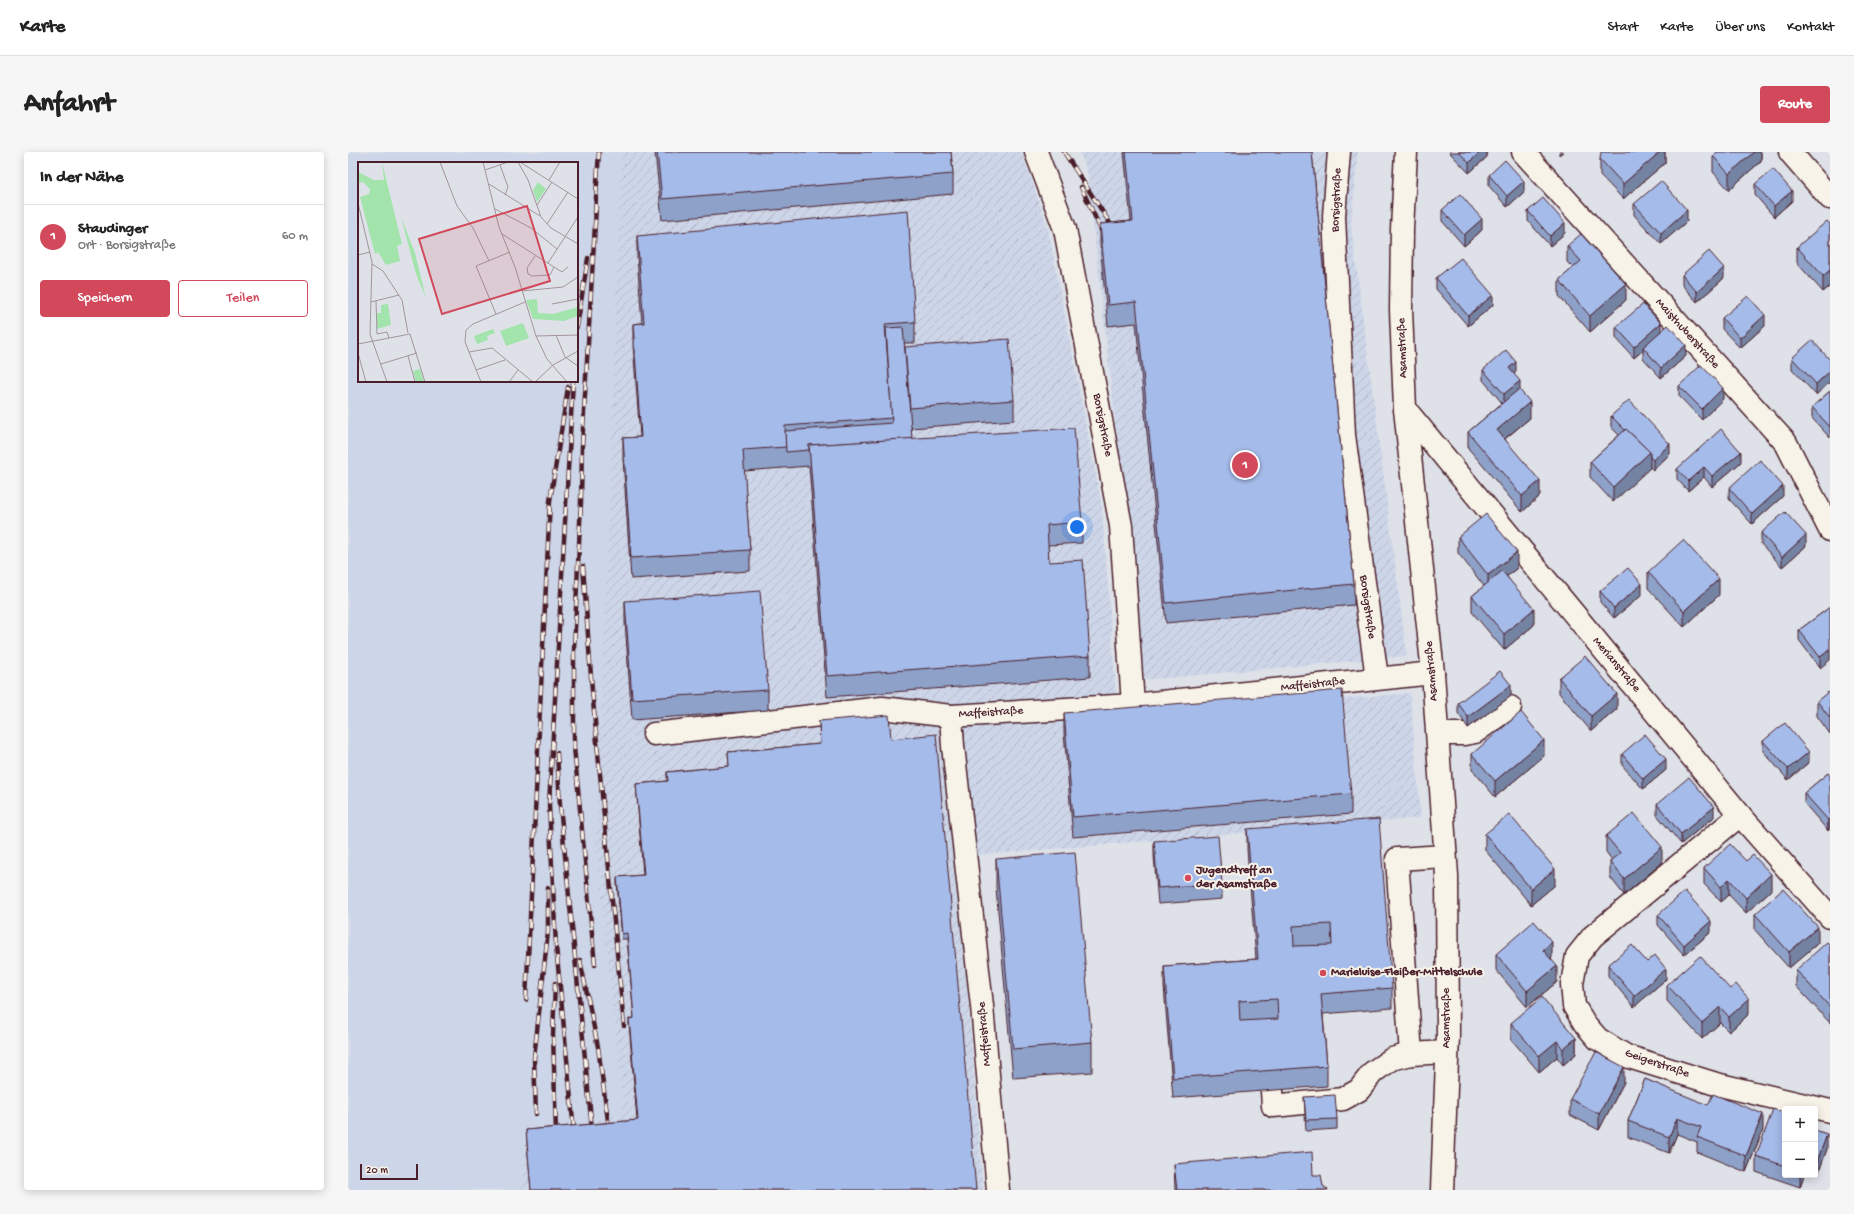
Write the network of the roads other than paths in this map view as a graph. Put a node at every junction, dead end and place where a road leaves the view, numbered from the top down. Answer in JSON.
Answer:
{"nodes":[{"id":1,"x":1036,"y":152,"type":"edge"},
{"id":2,"x":1339,"y":152,"type":"edge"},
{"id":3,"x":1406,"y":152,"type":"edge"},
{"id":4,"x":1523,"y":152,"type":"edge"},
{"id":5,"x":1790,"y":152,"type":"edge"},
{"id":6,"x":1830,"y":198,"type":"edge"},
{"id":7,"x":1405,"y":409,"type":"junction"},
{"id":8,"x":1830,"y":530,"type":"edge"},
{"id":9,"x":1433,"y":673,"type":"junction"},
{"id":10,"x":1377,"y":678,"type":"junction"},
{"id":11,"x":1133,"y":705,"type":"junction"},
{"id":12,"x":1510,"y":707,"type":"dead end"},
{"id":13,"x":951,"y":716,"type":"junction"},
{"id":14,"x":654,"y":734,"type":"dead end"},
{"id":15,"x":1438,"y":734,"type":"junction"},
{"id":16,"x":1740,"y":815,"type":"junction"},
{"id":17,"x":1445,"y":856,"type":"junction"},
{"id":18,"x":1830,"y":917,"type":"edge"},
{"id":19,"x":1447,"y":1052,"type":"junction"},
{"id":20,"x":1411,"y":1054,"type":"junction"},
{"id":21,"x":1272,"y":1091,"type":"dead end"},
{"id":22,"x":1830,"y":1111,"type":"edge"},
{"id":23,"x":998,"y":1190,"type":"edge"},
{"id":24,"x":1442,"y":1190,"type":"edge"}],
"edges":[{"from":1,"to":11,"type":"street","name":"Borsigstraße"},
{"from":2,"to":10,"type":"street","name":"Borsigstraße"},
{"from":3,"to":7,"type":"street","name":"Asamstraße"},
{"from":4,"to":8,"type":"street","name":"Maisthuberstraße"},
{"from":5,"to":6,"type":"street"},
{"from":7,"to":9,"type":"street","name":"Asamstraße"},
{"from":7,"to":16,"type":"street","name":"Merianstraße"},
{"from":9,"to":10,"type":"street","name":"Maffeistraße"},
{"from":9,"to":15,"type":"street","name":"Asamstraße"},
{"from":10,"to":11,"type":"street","name":"Maffeistraße"},
{"from":11,"to":13,"type":"street","name":"Maffeistraße"},
{"from":12,"to":15,"type":"street"},
{"from":13,"to":14,"type":"street"},
{"from":13,"to":23,"type":"street","name":"Maffeistraße"},
{"from":15,"to":17,"type":"street","name":"Asamstraße"},
{"from":16,"to":18,"type":"street","name":"Merianstraße"},
{"from":16,"to":22,"type":"street","name":"Geigerstraße"},
{"from":17,"to":19,"type":"street","name":"Asamstraße"},
{"from":17,"to":20,"type":"street"},
{"from":19,"to":20,"type":"street"},
{"from":19,"to":24,"type":"street","name":"Asamstraße"},
{"from":20,"to":21,"type":"street"}]}
